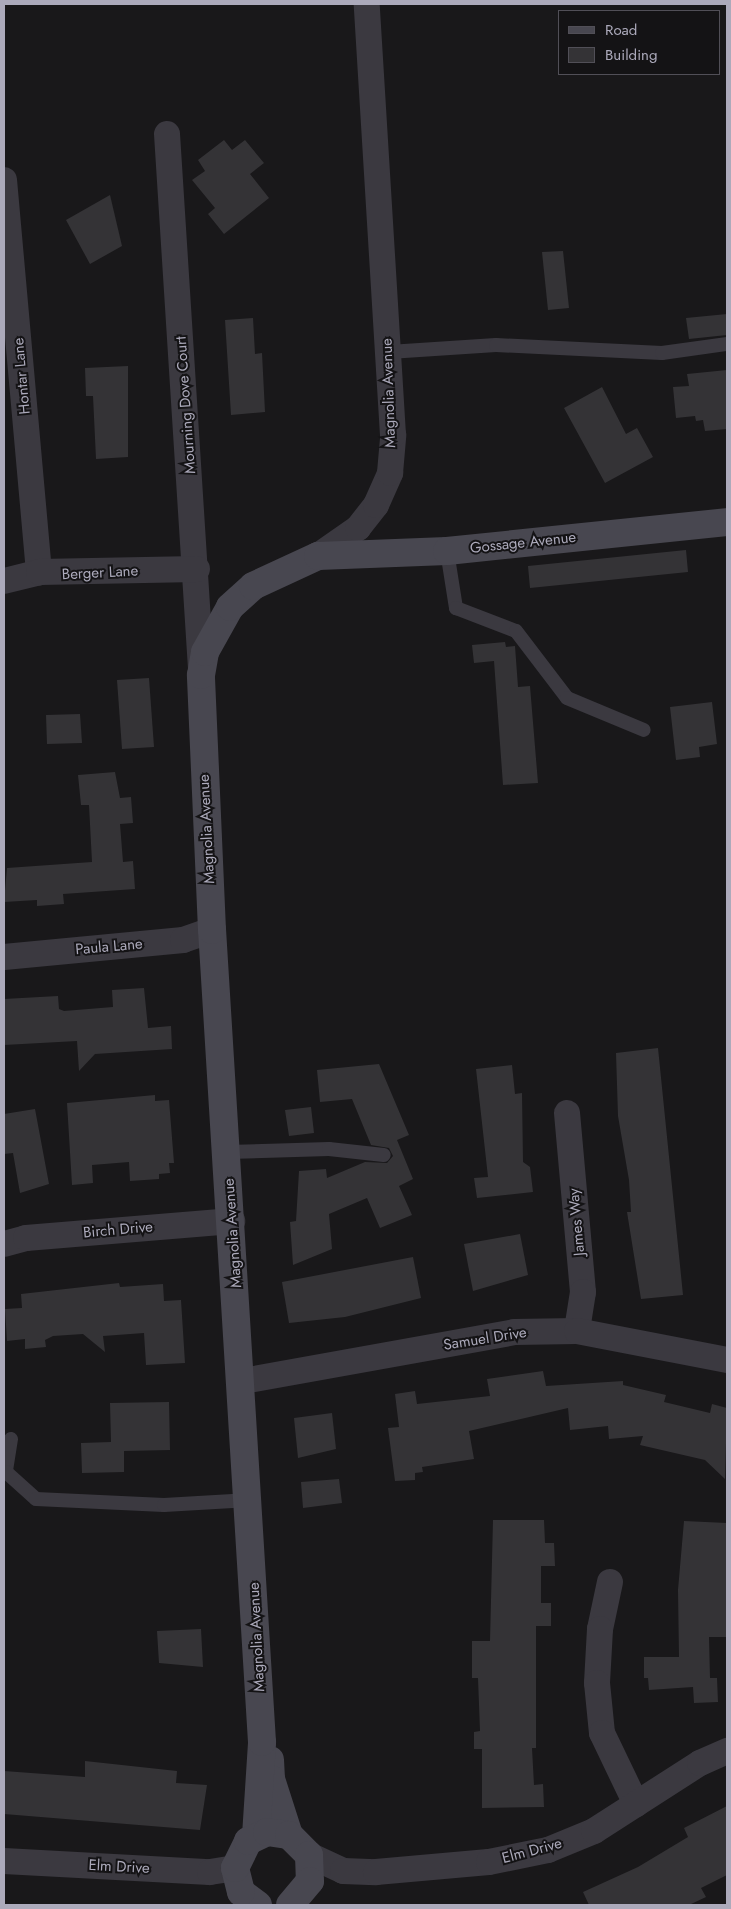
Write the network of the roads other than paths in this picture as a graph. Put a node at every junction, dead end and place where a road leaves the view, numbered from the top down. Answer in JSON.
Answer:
{"nodes":[{"id":1,"x":367,"y":4,"type":"edge"},
{"id":2,"x":167,"y":134,"type":"dead end"},
{"id":3,"x":4,"y":180,"type":"edge"},
{"id":4,"x":727,"y":344,"type":"edge"},
{"id":5,"x":389,"y":352,"type":"junction"},
{"id":6,"x":727,"y":522,"type":"edge"},
{"id":7,"x":447,"y":551,"type":"junction"},
{"id":8,"x":318,"y":556,"type":"junction"},
{"id":9,"x":197,"y":568,"type":"junction"},
{"id":10,"x":40,"y":572,"type":"junction"},
{"id":11,"x":4,"y":581,"type":"edge"},
{"id":12,"x":202,"y":675,"type":"junction"},
{"id":13,"x":644,"y":730,"type":"dead end"},
{"id":14,"x":212,"y":930,"type":"junction"},
{"id":15,"x":4,"y":957,"type":"edge"},
{"id":16,"x":567,"y":1114,"type":"dead end"},
{"id":17,"x":227,"y":1152,"type":"junction"},
{"id":18,"x":384,"y":1155,"type":"dead end"},
{"id":19,"x":232,"y":1221,"type":"junction"},
{"id":20,"x":4,"y":1244,"type":"edge"},
{"id":21,"x":577,"y":1331,"type":"junction"},
{"id":22,"x":727,"y":1360,"type":"edge"},
{"id":23,"x":243,"y":1381,"type":"junction"},
{"id":24,"x":11,"y":1439,"type":"dead end"},
{"id":25,"x":250,"y":1500,"type":"junction"},
{"id":26,"x":610,"y":1582,"type":"dead end"},
{"id":27,"x":262,"y":1742,"type":"junction"},
{"id":28,"x":727,"y":1751,"type":"edge"},
{"id":29,"x":636,"y":1804,"type":"junction"},
{"id":30,"x":289,"y":1835,"type":"junction"},
{"id":31,"x":256,"y":1836,"type":"junction"},
{"id":32,"x":309,"y":1855,"type":"junction"},
{"id":33,"x":4,"y":1861,"type":"edge"},
{"id":34,"x":235,"y":1868,"type":"junction"},
{"id":35,"x":343,"y":1871,"type":"junction"},
{"id":36,"x":298,"y":1897,"type":"edge"},
{"id":37,"x":258,"y":1905,"type":"edge"}],
"edges":[{"from":1,"to":5,"type":"street","name":"Magnolia Avenue"},
{"from":2,"to":9,"type":"street","name":"Mourning Dove Court"},
{"from":3,"to":10,"type":"street","name":"Hontar Lane"},
{"from":4,"to":5,"type":"lane"},
{"from":5,"to":8,"type":"street","name":"Magnolia Avenue"},
{"from":6,"to":7,"type":"street","name":"Gossage Avenue"},
{"from":7,"to":8,"type":"street","name":"Gossage Avenue"},
{"from":7,"to":13,"type":"lane"},
{"from":8,"to":12,"type":"street","name":"Magnolia Avenue"},
{"from":9,"to":10,"type":"street","name":"Berger Lane"},
{"from":9,"to":12,"type":"street","name":"Mourning Dove Court"},
{"from":10,"to":11,"type":"street","name":"Berger Lane"},
{"from":12,"to":14,"type":"street","name":"Magnolia Avenue"},
{"from":14,"to":15,"type":"street","name":"Paula Lane"},
{"from":14,"to":17,"type":"street","name":"Magnolia Avenue"},
{"from":16,"to":21,"type":"street","name":"James Way"},
{"from":17,"to":18,"type":"lane"},
{"from":17,"to":19,"type":"street","name":"Magnolia Avenue"},
{"from":19,"to":20,"type":"street","name":"Birch Drive"},
{"from":19,"to":23,"type":"street","name":"Magnolia Avenue"},
{"from":21,"to":22,"type":"street","name":"Samuel Drive"},
{"from":21,"to":23,"type":"street","name":"Samuel Drive"},
{"from":23,"to":25,"type":"street","name":"Magnolia Avenue"},
{"from":24,"to":25,"type":"lane"},
{"from":25,"to":27,"type":"street","name":"Magnolia Avenue"},
{"from":26,"to":29,"type":"street"},
{"from":27,"to":30,"type":"street","name":"Magnolia Avenue"},
{"from":27,"to":31,"type":"street","name":"Magnolia Avenue"},
{"from":28,"to":29,"type":"street","name":"Elm Drive"},
{"from":29,"to":35,"type":"street","name":"Elm Drive"},
{"from":30,"to":31,"type":"street"},
{"from":30,"to":32,"type":"street"},
{"from":31,"to":34,"type":"street"},
{"from":32,"to":35,"type":"street","name":"Elm Drive"},
{"from":32,"to":36,"type":"street"},
{"from":33,"to":34,"type":"street","name":"Elm Drive"},
{"from":34,"to":37,"type":"street"},
{"from":35,"to":36,"type":"street","name":"Elm Drive"}]}
